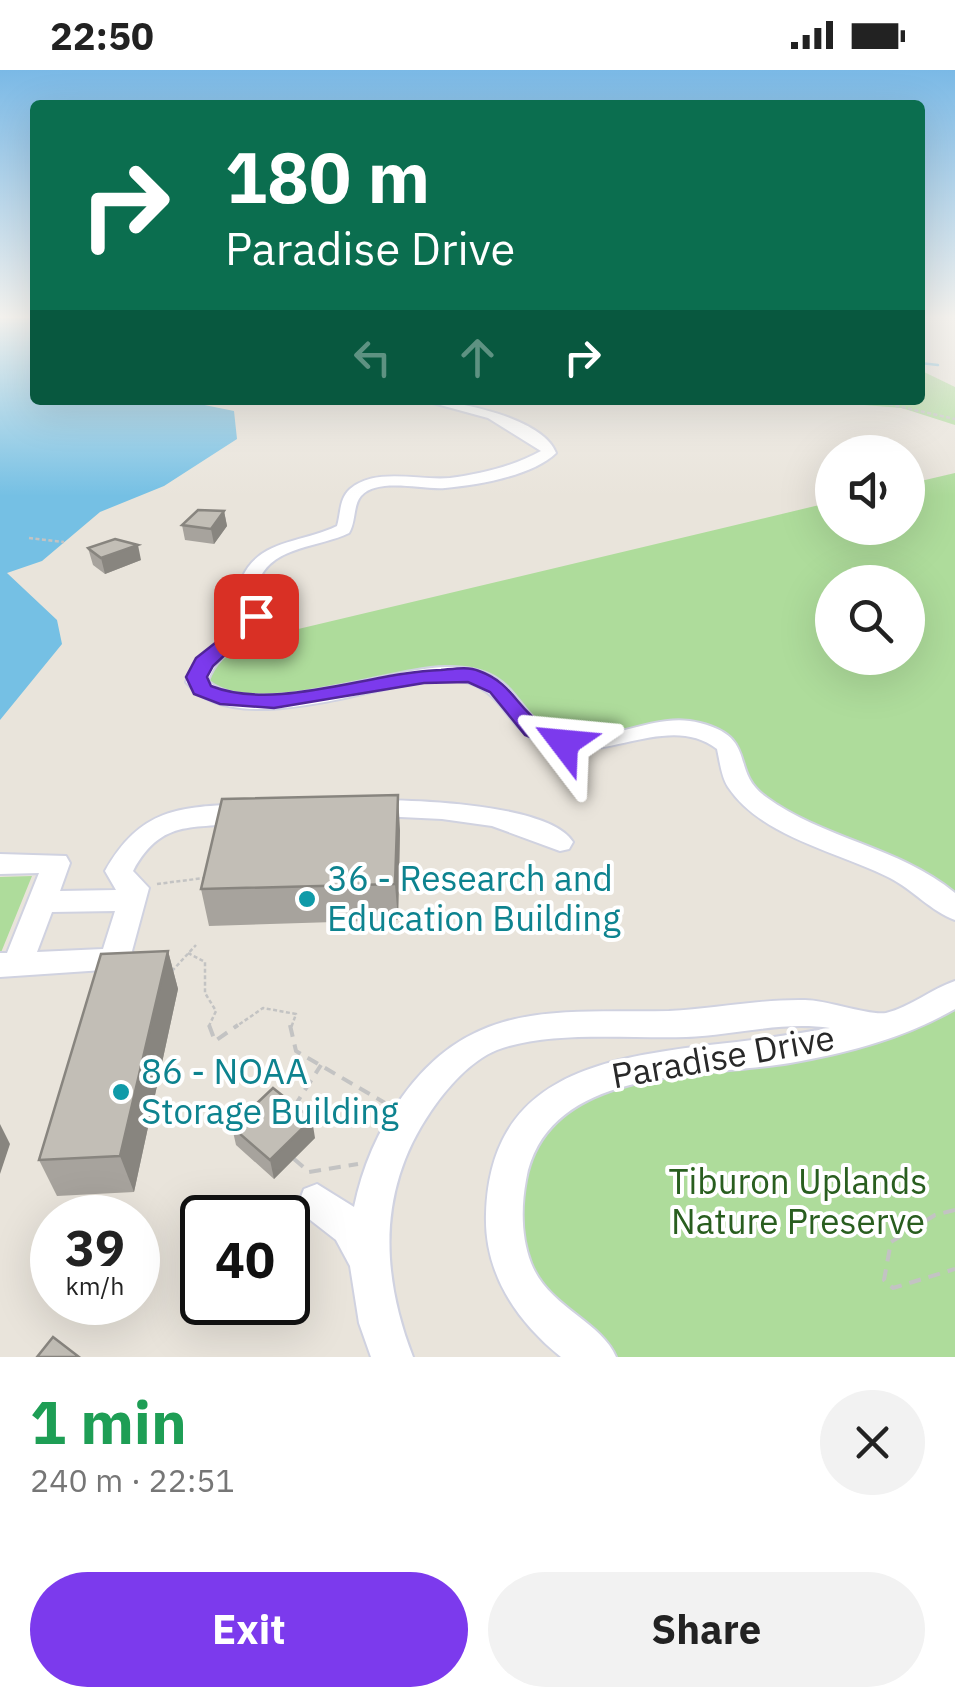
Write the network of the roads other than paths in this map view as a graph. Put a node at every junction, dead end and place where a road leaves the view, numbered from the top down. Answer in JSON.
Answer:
{"nodes":[{"id":1,"x":450,"y":405,"type":"edge"},
{"id":2,"x":342,"y":810,"type":"edge"},
{"id":3,"x":271,"y":812,"type":"edge"},
{"id":4,"x":560,"y":842,"type":"dead end"},
{"id":5,"x":0,"y":864,"type":"edge"},
{"id":6,"x":133,"y":894,"type":"junction"},
{"id":7,"x":42,"y":902,"type":"junction"},
{"id":8,"x":955,"y":908,"type":"edge"},
{"id":9,"x":8,"y":965,"type":"edge"},
{"id":10,"x":955,"y":994,"type":"edge"},
{"id":11,"x":880,"y":1027,"type":"junction"},
{"id":12,"x":316,"y":1202,"type":"dead end"},
{"id":13,"x":368,"y":1260,"type":"junction"},
{"id":14,"x":392,"y":1357,"type":"edge"},
{"id":15,"x":594,"y":1357,"type":"edge"}],
"edges":[{"from":1,"to":8,"type":"street"},
{"from":2,"to":4,"type":"street"},
{"from":3,"to":6,"type":"street"},
{"from":5,"to":7,"type":"street"},
{"from":6,"to":7,"type":"street"},
{"from":6,"to":9,"type":"street"},
{"from":7,"to":9,"type":"street"},
{"from":10,"to":11,"type":"street","name":"Paradise Drive"},
{"from":11,"to":13,"type":"street"},
{"from":11,"to":15,"type":"street","name":"Paradise Drive"},
{"from":12,"to":13,"type":"street"},
{"from":13,"to":14,"type":"street"}]}
